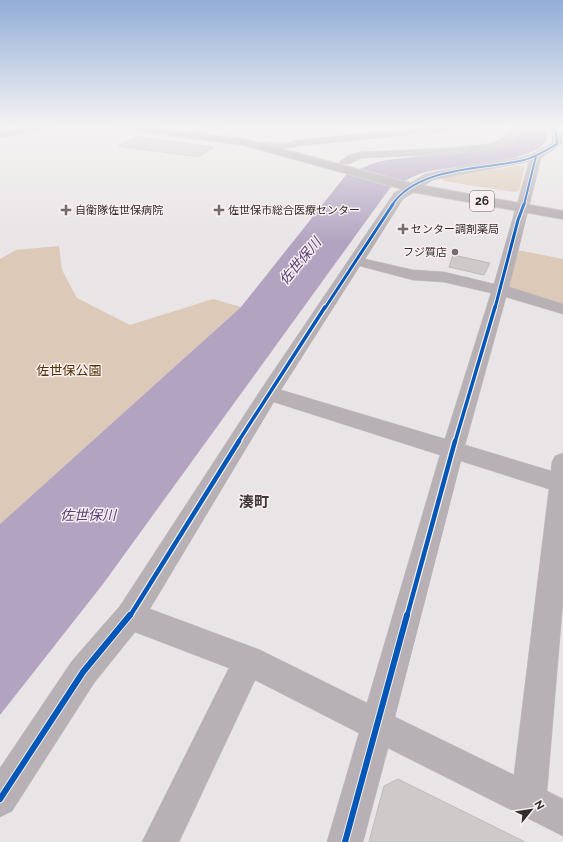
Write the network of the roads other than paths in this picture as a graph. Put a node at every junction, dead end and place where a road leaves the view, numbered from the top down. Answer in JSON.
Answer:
{"nodes":[{"id":1,"x":337,"y":164,"type":"edge"},
{"id":2,"x":338,"y":164,"type":"edge"},
{"id":3,"x":492,"y":164,"type":"edge"},
{"id":4,"x":534,"y":164,"type":"edge"},
{"id":5,"x":351,"y":167,"type":"junction"},
{"id":6,"x":412,"y":184,"type":"junction"},
{"id":7,"x":524,"y":205,"type":"junction"},
{"id":8,"x":563,"y":207,"type":"edge"},
{"id":9,"x":563,"y":215,"type":"edge"},
{"id":10,"x":356,"y":261,"type":"junction"},
{"id":11,"x":500,"y":290,"type":"junction"},
{"id":12,"x":563,"y":309,"type":"edge"},
{"id":13,"x":269,"y":393,"type":"junction"},
{"id":14,"x":453,"y":448,"type":"junction"},
{"id":15,"x":562,"y":476,"type":"edge"},
{"id":16,"x":130,"y":616,"type":"junction"},
{"id":17,"x":249,"y":661,"type":"junction"},
{"id":18,"x":377,"y":725,"type":"junction"},
{"id":19,"x":0,"y":799,"type":"edge"},
{"id":20,"x":529,"y":801,"type":"junction"},
{"id":21,"x":563,"y":818,"type":"edge"},
{"id":22,"x":160,"y":842,"type":"edge"},
{"id":23,"x":345,"y":842,"type":"edge"}],
"edges":[{"from":1,"to":5,"type":"main road","number":"26"},
{"from":2,"to":5,"type":"main road"},
{"from":3,"to":6,"type":"street"},
{"from":4,"to":7,"type":"street"},
{"from":5,"to":6,"type":"main road","number":"26"},
{"from":6,"to":7,"type":"main road","number":"26"},
{"from":6,"to":10,"type":"street"},
{"from":7,"to":8,"type":"main road","number":"26"},
{"from":7,"to":9,"type":"main road","number":"26"},
{"from":7,"to":11,"type":"street"},
{"from":10,"to":11,"type":"street"},
{"from":10,"to":13,"type":"street"},
{"from":11,"to":12,"type":"street"},
{"from":11,"to":14,"type":"street"},
{"from":13,"to":14,"type":"street"},
{"from":13,"to":16,"type":"street"},
{"from":14,"to":15,"type":"street"},
{"from":14,"to":18,"type":"street"},
{"from":15,"to":20,"type":"street"},
{"from":16,"to":17,"type":"street"},
{"from":16,"to":19,"type":"street"},
{"from":17,"to":18,"type":"street"},
{"from":17,"to":22,"type":"street"},
{"from":18,"to":20,"type":"street"},
{"from":18,"to":23,"type":"street"},
{"from":20,"to":21,"type":"street"}]}
